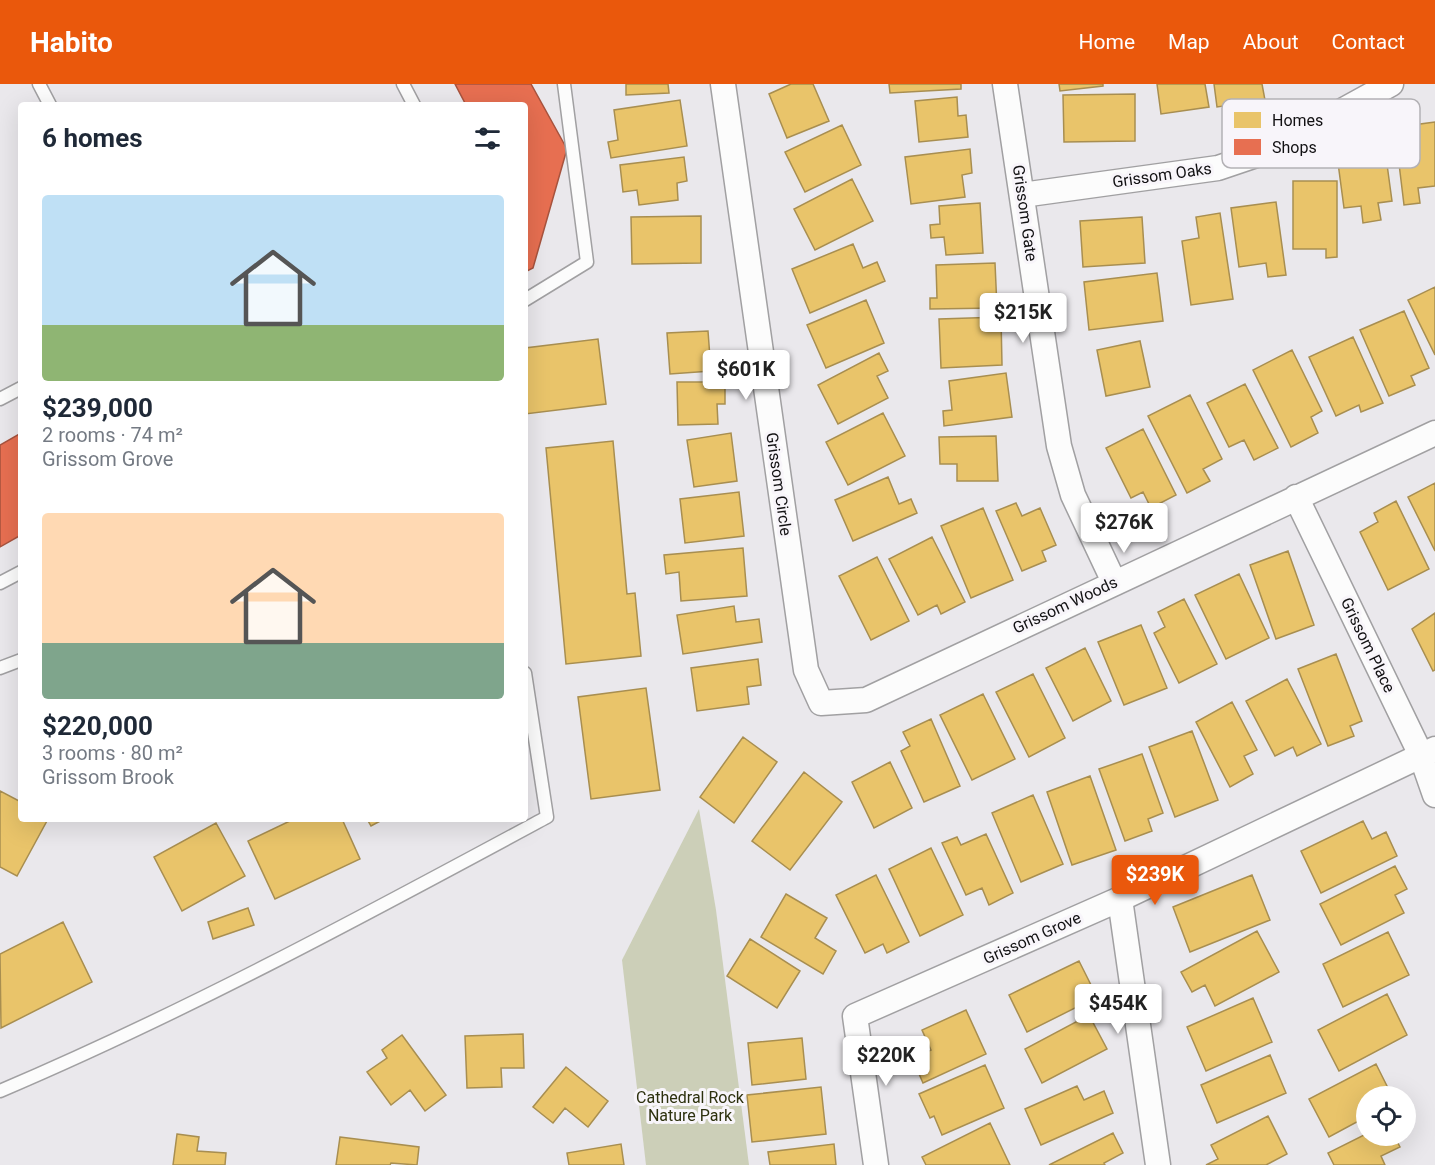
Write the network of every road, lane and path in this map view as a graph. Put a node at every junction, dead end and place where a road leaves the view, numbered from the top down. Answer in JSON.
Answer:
{"nodes":[{"id":1,"x":39,"y":84,"type":"edge"},
{"id":2,"x":403,"y":84,"type":"edge"},
{"id":3,"x":564,"y":84,"type":"edge"},
{"id":4,"x":723,"y":84,"type":"edge"},
{"id":5,"x":1005,"y":84,"type":"edge"},
{"id":6,"x":1391,"y":84,"type":"edge"},
{"id":7,"x":1364,"y":99,"type":"edge"},
{"id":8,"x":48,"y":102,"type":"edge"},
{"id":9,"x":412,"y":102,"type":"edge"},
{"id":10,"x":1222,"y":167,"type":"edge"},
{"id":11,"x":1022,"y":195,"type":"junction"},
{"id":12,"x":528,"y":298,"type":"edge"},
{"id":13,"x":18,"y":390,"type":"edge"},
{"id":14,"x":0,"y":399,"type":"edge"},
{"id":15,"x":1435,"y":433,"type":"edge"},
{"id":16,"x":1296,"y":497,"type":"junction"},
{"id":17,"x":18,"y":574,"type":"edge"},
{"id":18,"x":1114,"y":582,"type":"junction"},
{"id":19,"x":0,"y":583,"type":"edge"},
{"id":20,"x":18,"y":661,"type":"edge"},
{"id":21,"x":0,"y":668,"type":"edge"},
{"id":22,"x":528,"y":693,"type":"edge"},
{"id":23,"x":821,"y":703,"type":"joint"},
{"id":24,"x":1428,"y":752,"type":"edge"},
{"id":25,"x":1435,"y":795,"type":"edge"},
{"id":26,"x":1120,"y":899,"type":"junction"},
{"id":27,"x":0,"y":1091,"type":"edge"},
{"id":28,"x":876,"y":1165,"type":"edge"},
{"id":29,"x":1158,"y":1165,"type":"edge"}],
"edges":[{"from":1,"to":8,"type":"lane"},
{"from":2,"to":9,"type":"lane"},
{"from":3,"to":12,"type":"lane"},
{"from":4,"to":23,"type":"street","name":"Grissom Circle"},
{"from":5,"to":11,"type":"street","name":"Grissom Gate"},
{"from":6,"to":7,"type":"street","name":"Grissom Oaks"},
{"from":10,"to":11,"type":"street","name":"Grissom Oaks"},
{"from":11,"to":18,"type":"street","name":"Grissom Gate"},
{"from":13,"to":14,"type":"lane"},
{"from":15,"to":16,"type":"street","name":"Grissom Woods"},
{"from":16,"to":18,"type":"street","name":"Grissom Woods"},
{"from":16,"to":24,"type":"street","name":"Grissom Place"},
{"from":17,"to":19,"type":"lane"},
{"from":18,"to":23,"type":"street","name":"Grissom Woods"},
{"from":20,"to":21,"type":"lane"},
{"from":22,"to":27,"type":"lane"},
{"from":24,"to":25,"type":"street","name":"Grissom Place"},
{"from":24,"to":26,"type":"street","name":"Grissom Grove"},
{"from":26,"to":28,"type":"street","name":"Grissom Grove"},
{"from":26,"to":29,"type":"street"}]}
